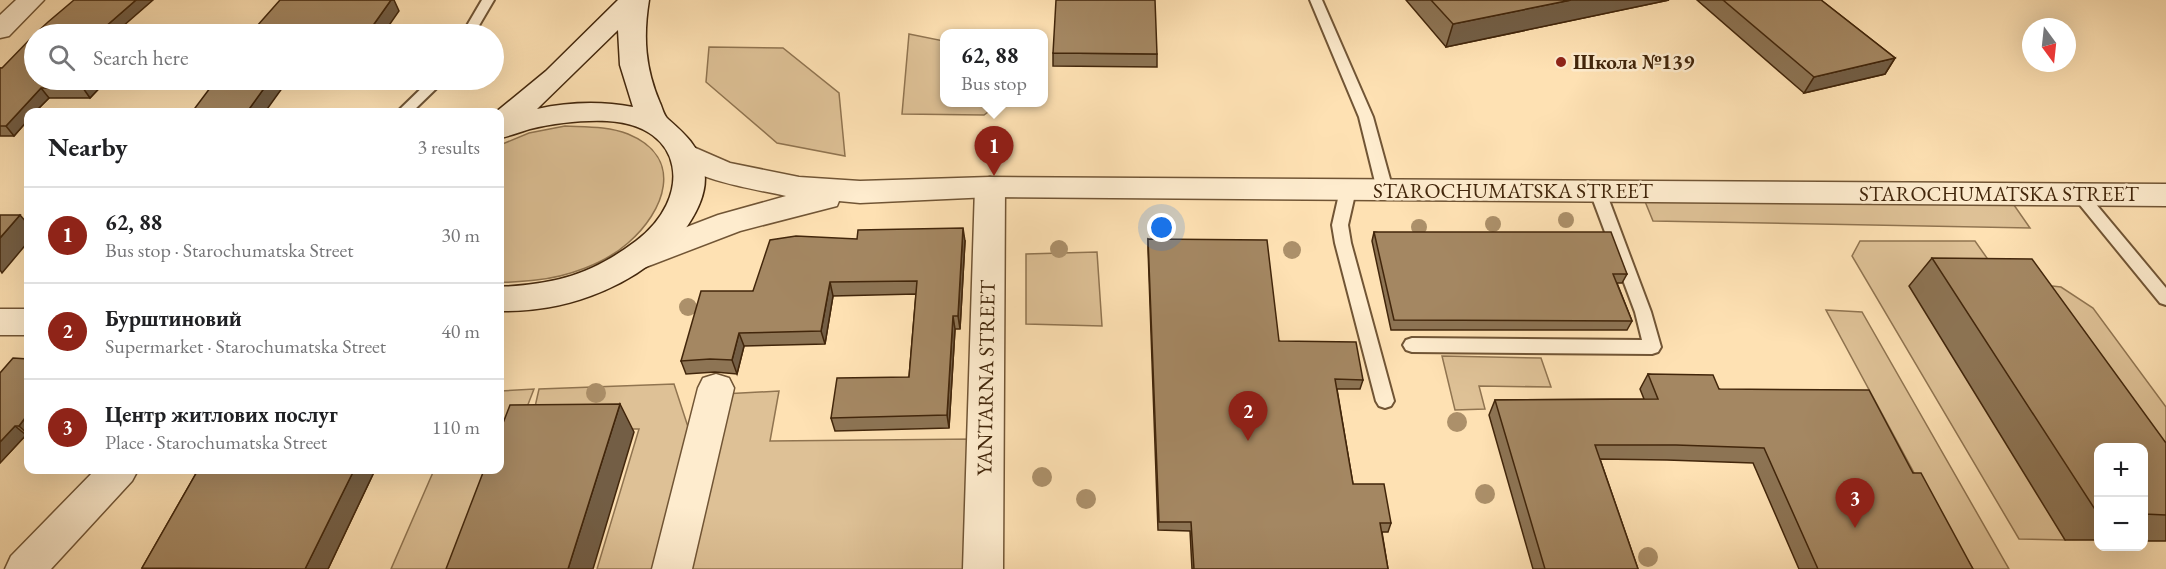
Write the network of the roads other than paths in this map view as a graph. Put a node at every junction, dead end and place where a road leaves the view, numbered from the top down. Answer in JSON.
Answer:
{"nodes":[{"id":1,"x":31,"y":0,"type":"edge"},
{"id":2,"x":488,"y":0,"type":"edge"},
{"id":3,"x":634,"y":0,"type":"edge"},
{"id":4,"x":1316,"y":0,"type":"edge"},
{"id":5,"x":474,"y":24,"type":"edge"},
{"id":6,"x":0,"y":30,"type":"edge"},
{"id":7,"x":427,"y":90,"type":"edge"},
{"id":8,"x":408,"y":108,"type":"edge"},
{"id":9,"x":504,"y":121,"type":"edge"},
{"id":10,"x":656,"y":126,"type":"junction"},
{"id":11,"x":504,"y":128,"type":"edge"},
{"id":12,"x":684,"y":153,"type":"junction"},
{"id":13,"x":990,"y":187,"type":"junction"},
{"id":14,"x":1348,"y":190,"type":"junction"},
{"id":15,"x":1384,"y":190,"type":"junction"},
{"id":16,"x":860,"y":192,"type":"junction"},
{"id":17,"x":1598,"y":192,"type":"junction"},
{"id":18,"x":2080,"y":195,"type":"junction"},
{"id":19,"x":2166,"y":195,"type":"edge"},
{"id":20,"x":635,"y":259,"type":"junction"},
{"id":21,"x":504,"y":299,"type":"edge"},
{"id":22,"x":2166,"y":299,"type":"edge"},
{"id":23,"x":0,"y":322,"type":"edge"},
{"id":24,"x":24,"y":322,"type":"edge"},
{"id":25,"x":1412,"y":345,"type":"dead end"},
{"id":26,"x":716,"y":388,"type":"dead end"},
{"id":27,"x":1384,"y":401,"type":"dead end"},
{"id":28,"x":115,"y":474,"type":"edge"},
{"id":29,"x":25,"y":569,"type":"edge"},
{"id":30,"x":672,"y":569,"type":"edge"},
{"id":31,"x":983,"y":569,"type":"edge"}],
"edges":[{"from":1,"to":6,"type":"street"},
{"from":2,"to":5,"type":"lane"},
{"from":3,"to":9,"type":"street"},
{"from":3,"to":10,"type":"street"},
{"from":4,"to":15,"type":"lane"},
{"from":7,"to":8,"type":"lane"},
{"from":10,"to":11,"type":"street","name":"STAROCHUMATSKA STREET"},
{"from":10,"to":12,"type":"street","name":"STAROCHUMATSKA STREET"},
{"from":12,"to":16,"type":"street","name":"STAROCHUMATSKA STREET"},
{"from":12,"to":20,"type":"street","name":"STAROCHUMATSKA STREET"},
{"from":13,"to":14,"type":"street","name":"STAROCHUMATSKA STREET"},
{"from":13,"to":16,"type":"street","name":"STAROCHUMATSKA STREET"},
{"from":13,"to":31,"type":"street","name":"YANTARNA STREET"},
{"from":14,"to":15,"type":"street","name":"STAROCHUMATSKA STREET"},
{"from":14,"to":27,"type":"lane"},
{"from":15,"to":17,"type":"street","name":"STAROCHUMATSKA STREET"},
{"from":16,"to":20,"type":"street","name":"STAROCHUMATSKA STREET"},
{"from":17,"to":18,"type":"street","name":"STAROCHUMATSKA STREET"},
{"from":17,"to":25,"type":"lane"},
{"from":18,"to":19,"type":"street","name":"STAROCHUMATSKA STREET"},
{"from":18,"to":22,"type":"lane"},
{"from":20,"to":21,"type":"street","name":"STAROCHUMATSKA STREET"},
{"from":23,"to":24,"type":"street"},
{"from":26,"to":30,"type":"street"},
{"from":28,"to":29,"type":"street"}]}
